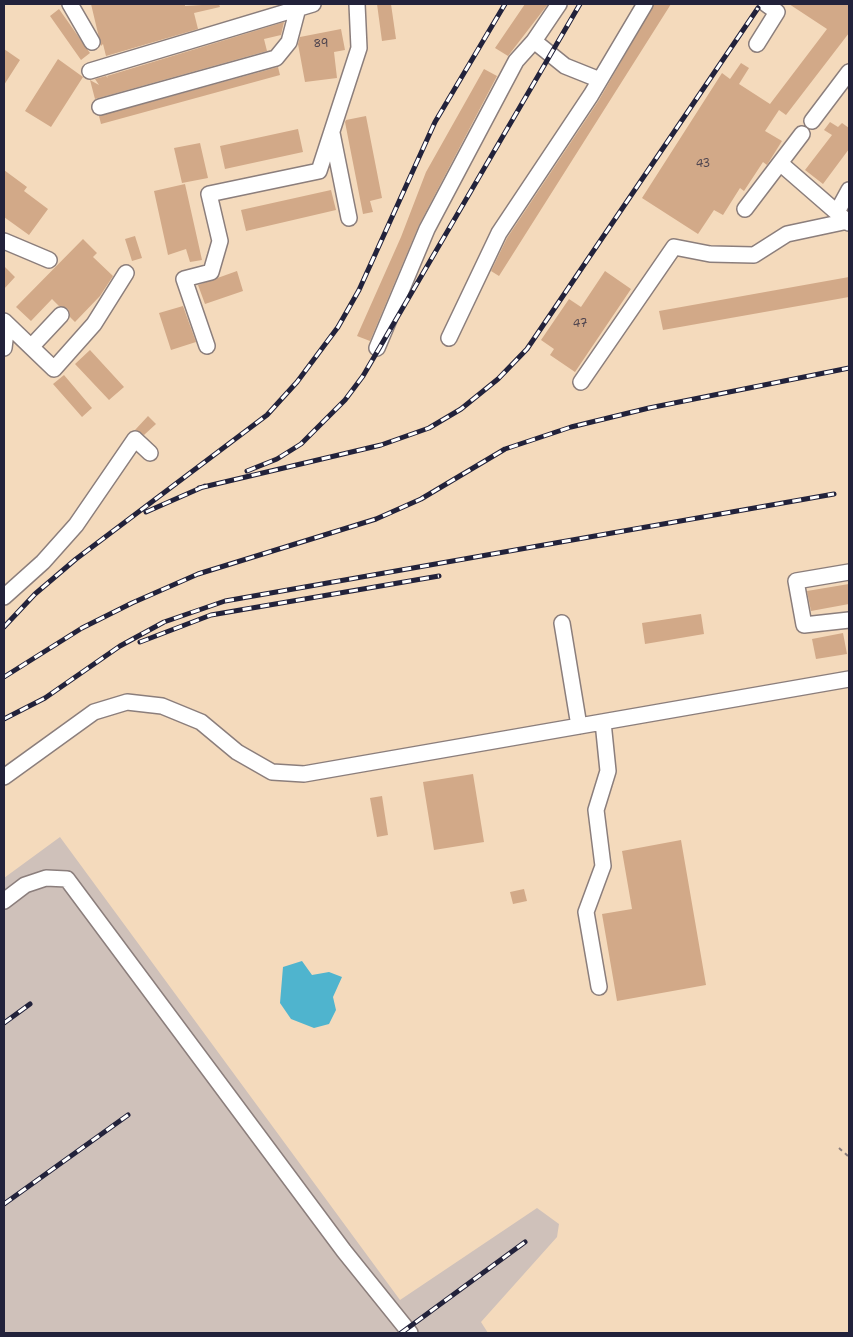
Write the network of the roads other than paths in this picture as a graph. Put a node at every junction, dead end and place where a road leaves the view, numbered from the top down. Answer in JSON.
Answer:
{"nodes":[{"id":1,"x":70,"y":4,"type":"edge"},
{"id":2,"x":314,"y":4,"type":"edge"},
{"id":3,"x":357,"y":4,"type":"edge"},
{"id":4,"x":559,"y":4,"type":"edge"},
{"id":5,"x":645,"y":4,"type":"edge"},
{"id":6,"x":766,"y":4,"type":"edge"},
{"id":7,"x":298,"y":8,"type":"junction"},
{"id":8,"x":534,"y":41,"type":"junction"},
{"id":9,"x":92,"y":42,"type":"dead end"},
{"id":10,"x":757,"y":44,"type":"dead end"},
{"id":11,"x":90,"y":71,"type":"dead end"},
{"id":12,"x":849,"y":72,"type":"edge"},
{"id":13,"x":600,"y":80,"type":"junction"},
{"id":14,"x":100,"y":107,"type":"dead end"},
{"id":15,"x":812,"y":121,"type":"dead end"},
{"id":16,"x":332,"y":132,"type":"junction"},
{"id":17,"x":802,"y":134,"type":"dead end"},
{"id":18,"x":780,"y":163,"type":"junction"},
{"id":19,"x":849,"y":190,"type":"edge"},
{"id":20,"x":745,"y":209,"type":"dead end"},
{"id":21,"x":349,"y":218,"type":"dead end"},
{"id":22,"x":845,"y":219,"type":"edge"},
{"id":23,"x":4,"y":241,"type":"edge"},
{"id":24,"x":49,"y":260,"type":"dead end"},
{"id":25,"x":126,"y":273,"type":"dead end"},
{"id":26,"x":61,"y":315,"type":"dead end"},
{"id":27,"x":5,"y":323,"type":"edge"},
{"id":28,"x":449,"y":338,"type":"dead end"},
{"id":29,"x":207,"y":346,"type":"dead end"},
{"id":30,"x":31,"y":347,"type":"junction"},
{"id":31,"x":4,"y":348,"type":"edge"},
{"id":32,"x":377,"y":348,"type":"dead end"},
{"id":33,"x":581,"y":382,"type":"dead end"},
{"id":34,"x":150,"y":453,"type":"dead end"},
{"id":35,"x":849,"y":572,"type":"edge"},
{"id":36,"x":4,"y":598,"type":"edge"},
{"id":37,"x":849,"y":620,"type":"edge"},
{"id":38,"x":562,"y":623,"type":"dead end"},
{"id":39,"x":849,"y":679,"type":"edge"},
{"id":40,"x":603,"y":722,"type":"junction"},
{"id":41,"x":579,"y":726,"type":"junction"},
{"id":42,"x":4,"y":777,"type":"edge"},
{"id":43,"x":4,"y":901,"type":"edge"},
{"id":44,"x":599,"y":987,"type":"dead end"},
{"id":45,"x":410,"y":1333,"type":"edge"}],
"edges":[{"from":1,"to":9,"type":"street"},
{"from":2,"to":7,"type":"street"},
{"from":3,"to":16,"type":"street"},
{"from":4,"to":8,"type":"street"},
{"from":5,"to":13,"type":"street"},
{"from":6,"to":10,"type":"street"},
{"from":7,"to":11,"type":"street"},
{"from":7,"to":14,"type":"street"},
{"from":8,"to":13,"type":"street"},
{"from":8,"to":32,"type":"street"},
{"from":12,"to":15,"type":"street"},
{"from":13,"to":28,"type":"street"},
{"from":16,"to":21,"type":"street"},
{"from":16,"to":29,"type":"street"},
{"from":17,"to":18,"type":"street"},
{"from":18,"to":20,"type":"street"},
{"from":18,"to":22,"type":"street"},
{"from":19,"to":22,"type":"street"},
{"from":22,"to":33,"type":"street"},
{"from":23,"to":24,"type":"street"},
{"from":25,"to":30,"type":"street"},
{"from":26,"to":30,"type":"street"},
{"from":27,"to":30,"type":"street"},
{"from":27,"to":31,"type":"street"},
{"from":34,"to":36,"type":"street"},
{"from":35,"to":37,"type":"street"},
{"from":38,"to":41,"type":"street"},
{"from":39,"to":40,"type":"street"},
{"from":40,"to":41,"type":"street"},
{"from":40,"to":44,"type":"street"},
{"from":41,"to":42,"type":"street"},
{"from":43,"to":45,"type":"street"}]}
